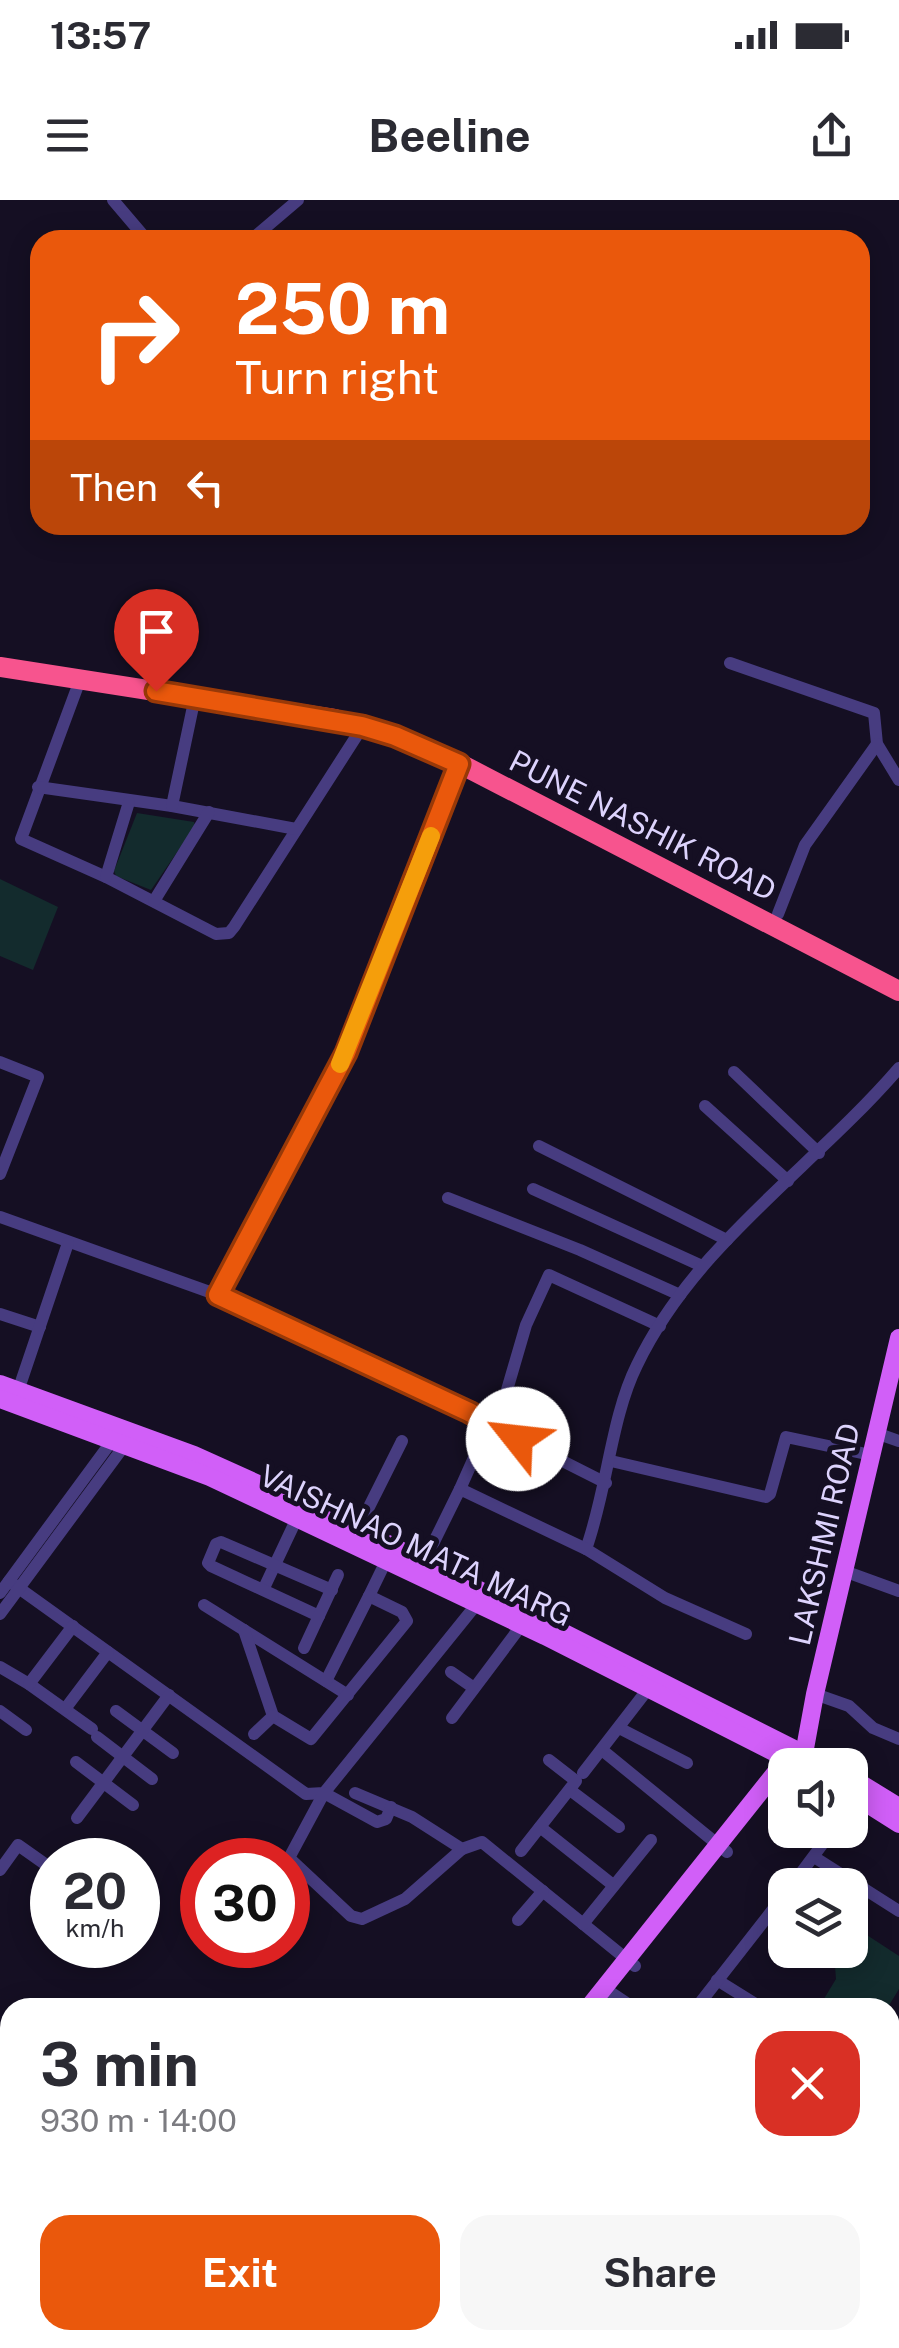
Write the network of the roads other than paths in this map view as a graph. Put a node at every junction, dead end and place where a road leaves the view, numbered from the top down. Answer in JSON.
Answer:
{"nodes":[{"id":1,"x":113,"y":200,"type":"edge"},
{"id":2,"x":298,"y":200,"type":"edge"},
{"id":3,"x":138,"y":230,"type":"edge"},
{"id":4,"x":263,"y":230,"type":"edge"},
{"id":5,"x":0,"y":656,"type":"edge"},
{"id":6,"x":730,"y":662,"type":"dead end"},
{"id":7,"x":0,"y":668,"type":"edge"},
{"id":8,"x":80,"y":680,"type":"junction"},
{"id":9,"x":194,"y":697,"type":"junction"},
{"id":10,"x":362,"y":726,"type":"junction"},
{"id":11,"x":877,"y":744,"type":"junction"},
{"id":12,"x":459,"y":764,"type":"junction"},
{"id":13,"x":899,"y":780,"type":"edge"},
{"id":14,"x":38,"y":786,"type":"junction"},
{"id":15,"x":129,"y":802,"type":"junction"},
{"id":16,"x":172,"y":806,"type":"junction"},
{"id":17,"x":209,"y":812,"type":"junction"},
{"id":18,"x":296,"y":829,"type":"junction"},
{"id":19,"x":106,"y":877,"type":"junction"},
{"id":20,"x":154,"y":901,"type":"junction"},
{"id":21,"x":778,"y":914,"type":"junction"},
{"id":22,"x":899,"y":976,"type":"edge"},
{"id":23,"x":899,"y":991,"type":"edge"},
{"id":24,"x":0,"y":1062,"type":"edge"},
{"id":25,"x":899,"y":1068,"type":"edge"},
{"id":26,"x":734,"y":1072,"type":"dead end"},
{"id":27,"x":705,"y":1106,"type":"dead end"},
{"id":28,"x":539,"y":1146,"type":"dead end"},
{"id":29,"x":818,"y":1153,"type":"junction"},
{"id":30,"x":0,"y":1174,"type":"edge"},
{"id":31,"x":788,"y":1181,"type":"junction"},
{"id":32,"x":533,"y":1189,"type":"dead end"},
{"id":33,"x":448,"y":1198,"type":"dead end"},
{"id":34,"x":0,"y":1217,"type":"edge"},
{"id":35,"x":727,"y":1240,"type":"junction"},
{"id":36,"x":68,"y":1243,"type":"junction"},
{"id":37,"x":702,"y":1266,"type":"junction"},
{"id":38,"x":218,"y":1295,"type":"junction"},
{"id":39,"x":680,"y":1296,"type":"junction"},
{"id":40,"x":0,"y":1314,"type":"edge"},
{"id":41,"x":660,"y":1326,"type":"junction"},
{"id":42,"x":40,"y":1327,"type":"junction"},
{"id":43,"x":899,"y":1338,"type":"edge"},
{"id":44,"x":0,"y":1384,"type":"edge"},
{"id":45,"x":18,"y":1391,"type":"junction"},
{"id":46,"x":0,"y":1398,"type":"edge"},
{"id":47,"x":489,"y":1424,"type":"junction"},
{"id":48,"x":876,"y":1433,"type":"junction"},
{"id":49,"x":123,"y":1436,"type":"junction"},
{"id":50,"x":402,"y":1441,"type":"dead end"},
{"id":51,"x":899,"y":1441,"type":"edge"},
{"id":52,"x":871,"y":1455,"type":"junction"},
{"id":53,"x":611,"y":1461,"type":"junction"},
{"id":54,"x":606,"y":1482,"type":"junction"},
{"id":55,"x":460,"y":1489,"type":"junction"},
{"id":56,"x":297,"y":1518,"type":"junction"},
{"id":57,"x":358,"y":1528,"type":"junction"},
{"id":58,"x":586,"y":1549,"type":"junction"},
{"id":59,"x":425,"y":1560,"type":"junction"},
{"id":60,"x":386,"y":1561,"type":"junction"},
{"id":61,"x":276,"y":1563,"type":"junction"},
{"id":62,"x":844,"y":1571,"type":"junction"},
{"id":63,"x":338,"y":1574,"type":"dead end"},
{"id":64,"x":14,"y":1584,"type":"junction"},
{"id":65,"x":264,"y":1588,"type":"junction"},
{"id":66,"x":332,"y":1590,"type":"junction"},
{"id":67,"x":899,"y":1591,"type":"edge"},
{"id":68,"x":0,"y":1593,"type":"edge"},
{"id":69,"x":369,"y":1596,"type":"junction"},
{"id":70,"x":482,"y":1597,"type":"junction"},
{"id":71,"x":204,"y":1605,"type":"dead end"},
{"id":72,"x":0,"y":1614,"type":"edge"},
{"id":73,"x":319,"y":1616,"type":"junction"},
{"id":74,"x":73,"y":1626,"type":"junction"},
{"id":75,"x":521,"y":1626,"type":"junction"},
{"id":76,"x":244,"y":1630,"type":"junction"},
{"id":77,"x":746,"y":1634,"type":"dead end"},
{"id":78,"x":304,"y":1648,"type":"dead end"},
{"id":79,"x":277,"y":1650,"type":"junction"},
{"id":80,"x":108,"y":1652,"type":"junction"},
{"id":81,"x":254,"y":1662,"type":"junction"},
{"id":82,"x":0,"y":1667,"type":"edge"},
{"id":83,"x":451,"y":1672,"type":"dead end"},
{"id":84,"x":326,"y":1680,"type":"junction"},
{"id":85,"x":29,"y":1684,"type":"junction"},
{"id":86,"x":474,"y":1688,"type":"junction"},
{"id":87,"x":648,"y":1689,"type":"junction"},
{"id":88,"x":814,"y":1694,"type":"junction"},
{"id":89,"x":168,"y":1695,"type":"junction"},
{"id":90,"x":348,"y":1695,"type":"junction"},
{"id":91,"x":65,"y":1709,"type":"junction"},
{"id":92,"x":116,"y":1711,"type":"dead end"},
{"id":93,"x":0,"y":1712,"type":"edge"},
{"id":94,"x":273,"y":1716,"type":"junction"},
{"id":95,"x":452,"y":1718,"type":"dead end"},
{"id":96,"x":619,"y":1728,"type":"junction"},
{"id":97,"x":26,"y":1730,"type":"dead end"},
{"id":98,"x":142,"y":1731,"type":"junction"},
{"id":99,"x":254,"y":1734,"type":"dead end"},
{"id":100,"x":899,"y":1739,"type":"edge"},
{"id":101,"x":778,"y":1748,"type":"edge"},
{"id":102,"x":780,"y":1748,"type":"edge"},
{"id":103,"x":800,"y":1748,"type":"edge"},
{"id":104,"x":602,"y":1750,"type":"junction"},
{"id":105,"x":173,"y":1753,"type":"dead end"},
{"id":106,"x":122,"y":1758,"type":"junction"},
{"id":107,"x":549,"y":1760,"type":"dead end"},
{"id":108,"x":76,"y":1762,"type":"dead end"},
{"id":109,"x":686,"y":1763,"type":"dead end"},
{"id":110,"x":583,"y":1773,"type":"dead end"},
{"id":111,"x":152,"y":1779,"type":"dead end"},
{"id":112,"x":104,"y":1782,"type":"junction"},
{"id":113,"x":868,"y":1788,"type":"edge"},
{"id":114,"x":570,"y":1790,"type":"junction"},
{"id":115,"x":324,"y":1793,"type":"junction"},
{"id":116,"x":355,"y":1794,"type":"dead end"},
{"id":117,"x":768,"y":1794,"type":"edge"},
{"id":118,"x":768,"y":1800,"type":"edge"},
{"id":119,"x":133,"y":1805,"type":"dead end"},
{"id":120,"x":391,"y":1806,"type":"junction"},
{"id":121,"x":868,"y":1807,"type":"edge"},
{"id":122,"x":899,"y":1807,"type":"edge"},
{"id":123,"x":77,"y":1818,"type":"dead end"},
{"id":124,"x":899,"y":1824,"type":"edge"},
{"id":125,"x":619,"y":1827,"type":"dead end"},
{"id":126,"x":540,"y":1828,"type":"junction"},
{"id":127,"x":651,"y":1840,"type":"dead end"},
{"id":128,"x":462,"y":1848,"type":"junction"},
{"id":129,"x":820,"y":1848,"type":"edge"},
{"id":130,"x":723,"y":1849,"type":"junction"},
{"id":131,"x":521,"y":1850,"type":"dead end"},
{"id":132,"x":30,"y":1853,"type":"edge"},
{"id":133,"x":814,"y":1857,"type":"junction"},
{"id":134,"x":805,"y":1868,"type":"edge"},
{"id":135,"x":0,"y":1870,"type":"edge"},
{"id":136,"x":613,"y":1886,"type":"junction"},
{"id":137,"x":543,"y":1891,"type":"junction"},
{"id":138,"x":899,"y":1911,"type":"edge"},
{"id":139,"x":768,"y":1916,"type":"edge"},
{"id":140,"x":518,"y":1920,"type":"dead end"},
{"id":141,"x":583,"y":1924,"type":"junction"},
{"id":142,"x":631,"y":1962,"type":"junction"},
{"id":143,"x":717,"y":1980,"type":"junction"},
{"id":144,"x":606,"y":1996,"type":"edge"},
{"id":145,"x":704,"y":1998,"type":"edge"},
{"id":146,"x":746,"y":1998,"type":"edge"}],
"edges":[{"from":1,"to":3,"type":"street"},
{"from":2,"to":4,"type":"street"},
{"from":5,"to":21,"type":"highway","name":"PUNE NASHIK ROAD"},
{"from":6,"to":11,"type":"street"},
{"from":7,"to":8,"type":"highway","name":"PUNE NASHIK ROAD"},
{"from":8,"to":9,"type":"highway","name":"PUNE NASHIK ROAD"},
{"from":8,"to":14,"type":"street"},
{"from":9,"to":10,"type":"highway","name":"PUNE NASHIK ROAD"},
{"from":9,"to":16,"type":"street"},
{"from":10,"to":12,"type":"highway","name":"PUNE NASHIK ROAD"},
{"from":10,"to":18,"type":"street"},
{"from":11,"to":13,"type":"street"},
{"from":11,"to":21,"type":"street"},
{"from":12,"to":23,"type":"highway","name":"PUNE NASHIK ROAD"},
{"from":12,"to":38,"type":"street"},
{"from":14,"to":15,"type":"street"},
{"from":14,"to":19,"type":"street"},
{"from":15,"to":16,"type":"street"},
{"from":15,"to":19,"type":"street"},
{"from":16,"to":17,"type":"street"},
{"from":17,"to":18,"type":"street"},
{"from":17,"to":20,"type":"street"},
{"from":18,"to":20,"type":"street"},
{"from":19,"to":20,"type":"street"},
{"from":21,"to":22,"type":"highway","name":"PUNE NASHIK ROAD"},
{"from":24,"to":30,"type":"street"},
{"from":25,"to":29,"type":"street"},
{"from":26,"to":29,"type":"street"},
{"from":27,"to":31,"type":"street"},
{"from":28,"to":35,"type":"street"},
{"from":29,"to":31,"type":"street"},
{"from":31,"to":35,"type":"street"},
{"from":32,"to":37,"type":"street"},
{"from":33,"to":39,"type":"street"},
{"from":34,"to":36,"type":"street"},
{"from":35,"to":37,"type":"street"},
{"from":36,"to":38,"type":"street"},
{"from":36,"to":42,"type":"street"},
{"from":37,"to":39,"type":"street"},
{"from":38,"to":47,"type":"street"},
{"from":39,"to":41,"type":"street"},
{"from":40,"to":42,"type":"street"},
{"from":41,"to":47,"type":"street"},
{"from":41,"to":53,"type":"street"},
{"from":42,"to":45,"type":"street"},
{"from":43,"to":48,"type":"main road","name":"LAKSHMI ROAD"},
{"from":44,"to":45,"type":"main road","name":"VAISHNAO MATA MARG"},
{"from":45,"to":49,"type":"main road","name":"VAISHNAO MATA MARG"},
{"from":46,"to":49,"type":"main road","name":"VAISHNAO MATA MARG"},
{"from":47,"to":54,"type":"street"},
{"from":47,"to":55,"type":"street"},
{"from":48,"to":51,"type":"street"},
{"from":48,"to":52,"type":"main road","name":"LAKSHMI ROAD"},
{"from":49,"to":56,"type":"main road","name":"VAISHNAO MATA MARG"},
{"from":49,"to":57,"type":"main road","name":"VAISHNAO MATA MARG"},
{"from":49,"to":64,"type":"street"},
{"from":50,"to":57,"type":"street"},
{"from":52,"to":53,"type":"street"},
{"from":52,"to":62,"type":"main road","name":"LAKSHMI ROAD"},
{"from":53,"to":54,"type":"street"},
{"from":54,"to":58,"type":"street"},
{"from":55,"to":58,"type":"street"},
{"from":55,"to":59,"type":"street"},
{"from":56,"to":60,"type":"main road","name":"VAISHNAO MATA MARG"},
{"from":56,"to":61,"type":"street"},
{"from":57,"to":59,"type":"main road","name":"VAISHNAO MATA MARG"},
{"from":58,"to":77,"type":"street"},
{"from":59,"to":70,"type":"main road","name":"VAISHNAO MATA MARG"},
{"from":60,"to":69,"type":"street"},
{"from":60,"to":70,"type":"main road","name":"VAISHNAO MATA MARG"},
{"from":61,"to":65,"type":"street"},
{"from":61,"to":65,"type":"street"},
{"from":61,"to":66,"type":"street"},
{"from":62,"to":67,"type":"street"},
{"from":62,"to":88,"type":"main road","name":"LAKSHMI ROAD"},
{"from":63,"to":66,"type":"street"},
{"from":64,"to":68,"type":"street"},
{"from":64,"to":72,"type":"street"},
{"from":64,"to":74,"type":"street"},
{"from":65,"to":73,"type":"street"},
{"from":66,"to":73,"type":"street"},
{"from":69,"to":84,"type":"street"},
{"from":69,"to":90,"type":"street"},
{"from":70,"to":75,"type":"main road","name":"VAISHNAO MATA MARG"},
{"from":70,"to":102,"type":"main road","name":"VAISHNAO MATA MARG"},
{"from":70,"to":115,"type":"street"},
{"from":71,"to":76,"type":"street"},
{"from":73,"to":78,"type":"street"},
{"from":74,"to":80,"type":"street"},
{"from":74,"to":85,"type":"street"},
{"from":75,"to":86,"type":"street"},
{"from":75,"to":87,"type":"main road","name":"VAISHNAO MATA MARG"},
{"from":76,"to":79,"type":"street"},
{"from":76,"to":81,"type":"street"},
{"from":79,"to":81,"type":"street"},
{"from":79,"to":84,"type":"street"},
{"from":80,"to":89,"type":"street"},
{"from":80,"to":91,"type":"street"},
{"from":81,"to":94,"type":"street"},
{"from":82,"to":85,"type":"street"},
{"from":83,"to":86,"type":"street"},
{"from":84,"to":90,"type":"street"},
{"from":85,"to":91,"type":"street"},
{"from":86,"to":95,"type":"street"},
{"from":87,"to":96,"type":"street"},
{"from":87,"to":101,"type":"main road","name":"VAISHNAO MATA MARG"},
{"from":88,"to":100,"type":"street"},
{"from":88,"to":103,"type":"main road","name":"LAKSHMI ROAD"},
{"from":89,"to":98,"type":"street"},
{"from":89,"to":115,"type":"street"},
{"from":90,"to":94,"type":"street"},
{"from":91,"to":106,"type":"street"},
{"from":92,"to":98,"type":"street"},
{"from":93,"to":97,"type":"street"},
{"from":94,"to":99,"type":"street"},
{"from":96,"to":104,"type":"street"},
{"from":96,"to":109,"type":"street"},
{"from":98,"to":105,"type":"street"},
{"from":98,"to":106,"type":"street"},
{"from":104,"to":110,"type":"street"},
{"from":104,"to":130,"type":"street"},
{"from":106,"to":111,"type":"street"},
{"from":106,"to":112,"type":"street"},
{"from":107,"to":114,"type":"street"},
{"from":108,"to":112,"type":"street"},
{"from":112,"to":119,"type":"street"},
{"from":112,"to":123,"type":"street"},
{"from":113,"to":122,"type":"main road"},
{"from":114,"to":125,"type":"street"},
{"from":114,"to":126,"type":"street"},
{"from":115,"to":120,"type":"street"},
{"from":115,"to":128,"type":"street"},
{"from":116,"to":120,"type":"street"},
{"from":117,"to":130,"type":"main road"},
{"from":118,"to":130,"type":"main road"},
{"from":120,"to":128,"type":"street"},
{"from":121,"to":124,"type":"main road"},
{"from":126,"to":131,"type":"street"},
{"from":126,"to":136,"type":"street"},
{"from":127,"to":136,"type":"street"},
{"from":128,"to":137,"type":"street"},
{"from":129,"to":133,"type":"street"},
{"from":130,"to":142,"type":"main road"},
{"from":132,"to":135,"type":"street"},
{"from":133,"to":134,"type":"street"},
{"from":133,"to":138,"type":"street"},
{"from":136,"to":141,"type":"street"},
{"from":137,"to":140,"type":"street"},
{"from":137,"to":141,"type":"street"},
{"from":139,"to":143,"type":"street"},
{"from":141,"to":142,"type":"street"},
{"from":142,"to":144,"type":"main road"},
{"from":143,"to":145,"type":"street"},
{"from":143,"to":146,"type":"street"}]}
